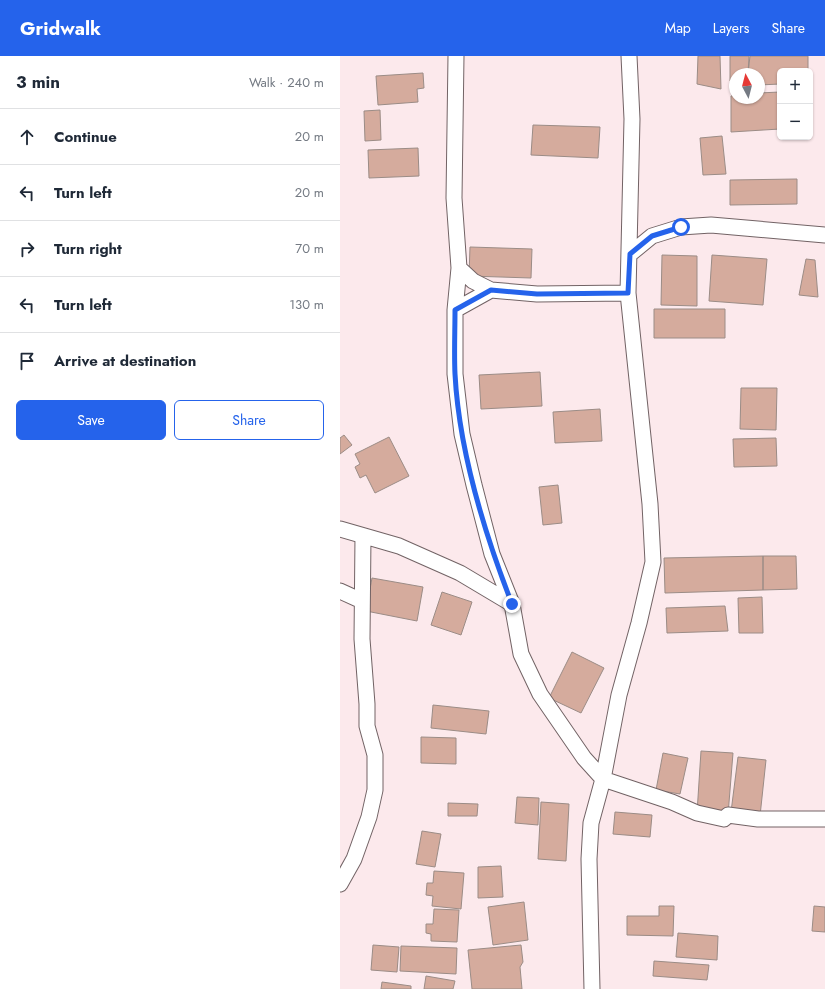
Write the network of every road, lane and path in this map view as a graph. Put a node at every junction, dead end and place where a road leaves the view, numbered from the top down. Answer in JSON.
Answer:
{"nodes":[{"id":1,"x":456,"y":56,"type":"edge"},
{"id":2,"x":629,"y":56,"type":"edge"},
{"id":3,"x":825,"y":235,"type":"edge"},
{"id":4,"x":630,"y":254,"type":"junction"},
{"id":5,"x":459,"y":268,"type":"junction"},
{"id":6,"x":491,"y":290,"type":"junction"},
{"id":7,"x":628,"y":293,"type":"junction"},
{"id":8,"x":455,"y":310,"type":"junction"},
{"id":9,"x":340,"y":529,"type":"edge"},
{"id":10,"x":364,"y":536,"type":"junction"},
{"id":11,"x":363,"y":582,"type":"junction"},
{"id":12,"x":340,"y":591,"type":"edge"},
{"id":13,"x":362,"y":601,"type":"junction"},
{"id":14,"x":512,"y":604,"type":"junction"},
{"id":15,"x":603,"y":779,"type":"junction"},
{"id":16,"x":825,"y":819,"type":"edge"},
{"id":17,"x":340,"y":884,"type":"edge"},
{"id":18,"x":592,"y":989,"type":"edge"}],
"edges":[{"from":1,"to":5,"type":"street"},
{"from":2,"to":4,"type":"street"},
{"from":3,"to":4,"type":"street"},
{"from":4,"to":7,"type":"street"},
{"from":5,"to":6,"type":"street"},
{"from":5,"to":8,"type":"street"},
{"from":6,"to":7,"type":"street"},
{"from":6,"to":8,"type":"street"},
{"from":7,"to":15,"type":"street"},
{"from":8,"to":14,"type":"street"},
{"from":9,"to":10,"type":"street"},
{"from":10,"to":11,"type":"street"},
{"from":10,"to":14,"type":"street"},
{"from":11,"to":12,"type":"street"},
{"from":11,"to":13,"type":"street"},
{"from":12,"to":13,"type":"street"},
{"from":13,"to":17,"type":"street"},
{"from":14,"to":15,"type":"street"},
{"from":15,"to":16,"type":"street"},
{"from":15,"to":18,"type":"street"}]}
